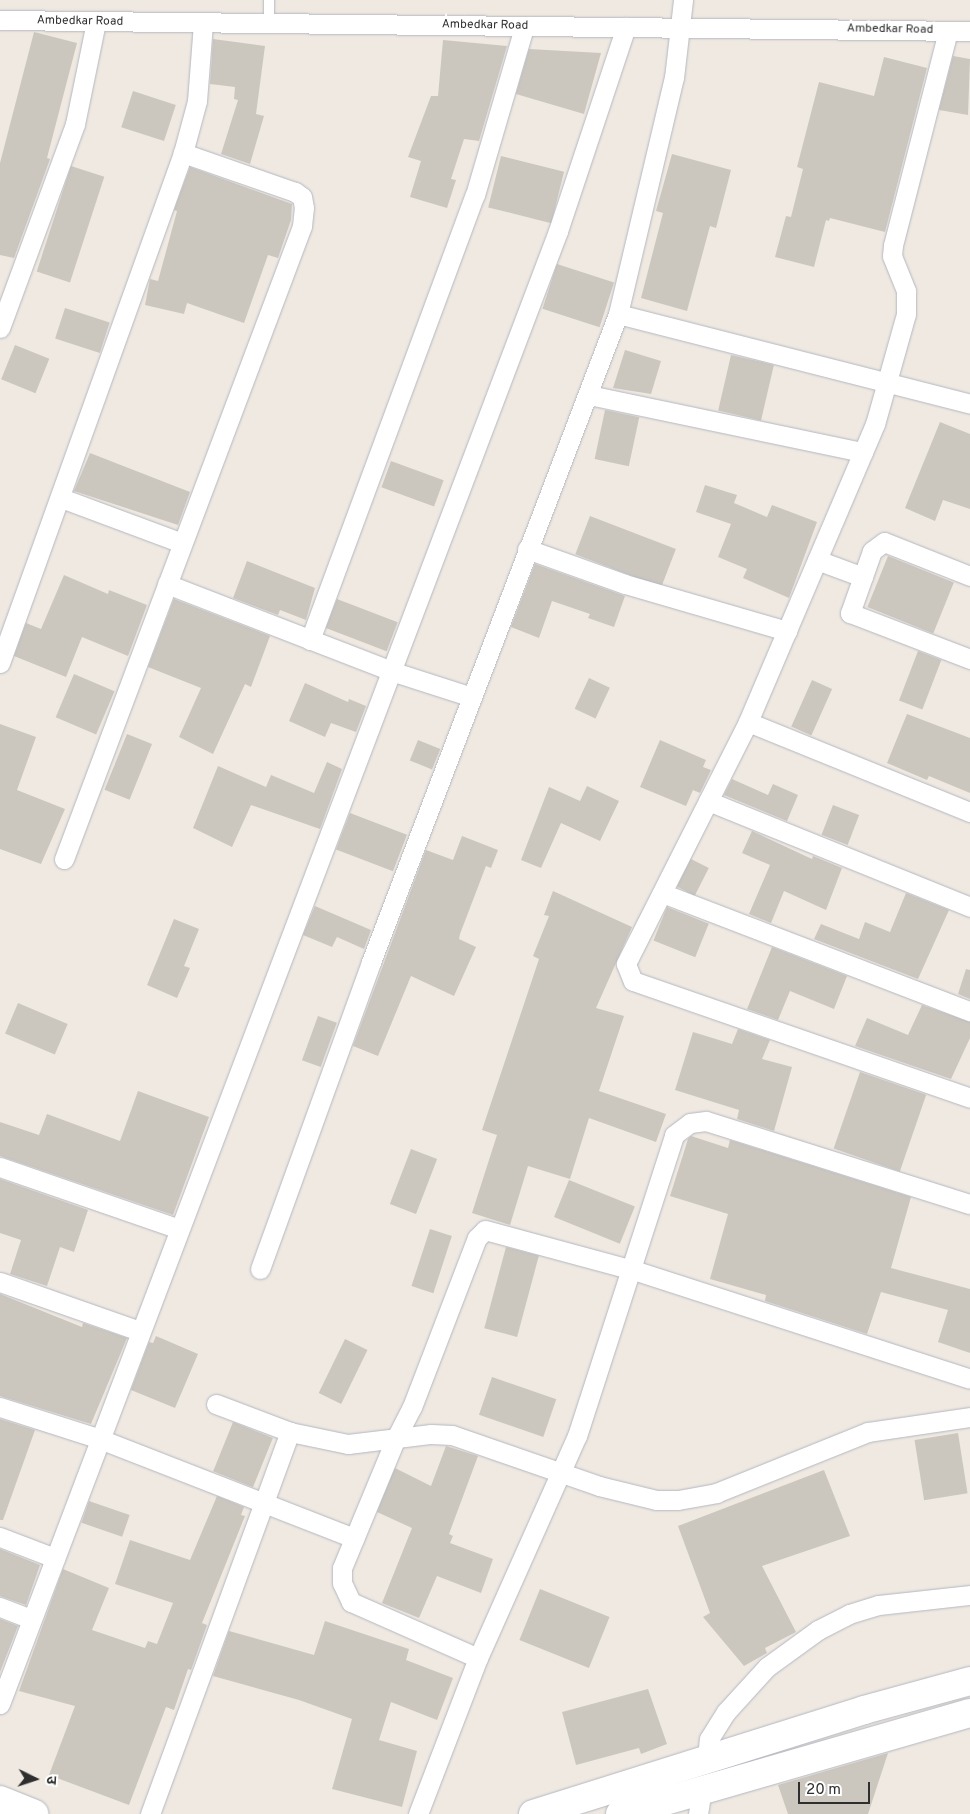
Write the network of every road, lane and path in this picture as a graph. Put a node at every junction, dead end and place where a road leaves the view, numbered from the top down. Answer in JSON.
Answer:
{"nodes":[{"id":1,"x":269,"y":0,"type":"edge"},
{"id":2,"x":683,"y":0,"type":"edge"},
{"id":3,"x":0,"y":20,"type":"edge"},
{"id":4,"x":96,"y":22,"type":"junction"},
{"id":5,"x":203,"y":23,"type":"junction"},
{"id":6,"x":268,"y":24,"type":"junction"},
{"id":7,"x":524,"y":27,"type":"junction"},
{"id":8,"x":626,"y":28,"type":"junction"},
{"id":9,"x":682,"y":28,"type":"junction"},
{"id":10,"x":948,"y":31,"type":"junction"},
{"id":11,"x":970,"y":31,"type":"edge"},
{"id":12,"x":183,"y":152,"type":"junction"},
{"id":13,"x":618,"y":314,"type":"junction"},
{"id":14,"x":0,"y":328,"type":"edge"},
{"id":15,"x":887,"y":385,"type":"junction"},
{"id":16,"x":588,"y":395,"type":"junction"},
{"id":17,"x":970,"y":404,"type":"edge"},
{"id":18,"x":862,"y":452,"type":"junction"},
{"id":19,"x":61,"y":498,"type":"junction"},
{"id":20,"x":182,"y":542,"type":"junction"},
{"id":21,"x":527,"y":548,"type":"junction"},
{"id":22,"x":817,"y":560,"type":"junction"},
{"id":23,"x":970,"y":576,"type":"edge"},
{"id":24,"x":863,"y":577,"type":"junction"},
{"id":25,"x":167,"y":584,"type":"junction"},
{"id":26,"x":787,"y":631,"type":"junction"},
{"id":27,"x":310,"y":640,"type":"junction"},
{"id":28,"x":970,"y":659,"type":"edge"},
{"id":29,"x":0,"y":663,"type":"edge"},
{"id":30,"x":391,"y":671,"type":"junction"},
{"id":31,"x":472,"y":697,"type":"junction"},
{"id":32,"x":748,"y":722,"type":"junction"},
{"id":33,"x":708,"y":801,"type":"junction"},
{"id":34,"x":970,"y":812,"type":"edge"},
{"id":35,"x":64,"y":859,"type":"dead end"},
{"id":36,"x":662,"y":893,"type":"junction"},
{"id":37,"x":970,"y":907,"type":"edge"},
{"id":38,"x":970,"y":1011,"type":"edge"},
{"id":39,"x":970,"y":1098,"type":"edge"},
{"id":40,"x":0,"y":1167,"type":"edge"},
{"id":41,"x":970,"y":1204,"type":"edge"},
{"id":42,"x":179,"y":1229,"type":"junction"},
{"id":43,"x":260,"y":1269,"type":"dead end"},
{"id":44,"x":630,"y":1269,"type":"junction"},
{"id":45,"x":0,"y":1282,"type":"edge"},
{"id":46,"x":140,"y":1331,"type":"junction"},
{"id":47,"x":970,"y":1378,"type":"edge"},
{"id":48,"x":216,"y":1404,"type":"dead end"},
{"id":49,"x":0,"y":1407,"type":"edge"},
{"id":50,"x":970,"y":1417,"type":"edge"},
{"id":51,"x":290,"y":1432,"type":"junction"},
{"id":52,"x":100,"y":1439,"type":"junction"},
{"id":53,"x":395,"y":1440,"type":"junction"},
{"id":54,"x":561,"y":1471,"type":"junction"},
{"id":55,"x":264,"y":1504,"type":"junction"},
{"id":56,"x":0,"y":1537,"type":"edge"},
{"id":57,"x":354,"y":1538,"type":"junction"},
{"id":58,"x":54,"y":1558,"type":"junction"},
{"id":59,"x":970,"y":1595,"type":"edge"},
{"id":60,"x":0,"y":1607,"type":"edge"},
{"id":61,"x":31,"y":1619,"type":"junction"},
{"id":62,"x":478,"y":1658,"type":"junction"},
{"id":63,"x":970,"y":1681,"type":"edge"},
{"id":64,"x":0,"y":1704,"type":"edge"},
{"id":65,"x":970,"y":1712,"type":"edge"},
{"id":66,"x":707,"y":1760,"type":"junction"},
{"id":67,"x":0,"y":1800,"type":"edge"},
{"id":68,"x":700,"y":1801,"type":"edge"},
{"id":69,"x":34,"y":1814,"type":"edge"},
{"id":70,"x":150,"y":1814,"type":"edge"},
{"id":71,"x":418,"y":1814,"type":"edge"},
{"id":72,"x":533,"y":1814,"type":"edge"},
{"id":73,"x":620,"y":1814,"type":"edge"}],
"edges":[{"from":1,"to":6,"type":"lane"},
{"from":2,"to":9,"type":"street"},
{"from":3,"to":4,"type":"street","name":"Ambedkar Road"},
{"from":4,"to":5,"type":"street","name":"Ambedkar Road"},
{"from":4,"to":14,"type":"street"},
{"from":5,"to":6,"type":"street","name":"Ambedkar Road"},
{"from":5,"to":12,"type":"street"},
{"from":6,"to":7,"type":"street","name":"Ambedkar Road"},
{"from":7,"to":8,"type":"street","name":"Ambedkar Road"},
{"from":7,"to":27,"type":"street"},
{"from":8,"to":9,"type":"street","name":"Ambedkar Road"},
{"from":8,"to":30,"type":"street"},
{"from":9,"to":10,"type":"street","name":"Ambedkar Road"},
{"from":9,"to":13,"type":"street"},
{"from":10,"to":11,"type":"street","name":"Ambedkar Road"},
{"from":10,"to":15,"type":"street"},
{"from":12,"to":19,"type":"street"},
{"from":12,"to":20,"type":"street"},
{"from":13,"to":15,"type":"street"},
{"from":13,"to":16,"type":"street"},
{"from":15,"to":17,"type":"street"},
{"from":15,"to":18,"type":"street"},
{"from":16,"to":18,"type":"street"},
{"from":16,"to":21,"type":"street"},
{"from":18,"to":22,"type":"street"},
{"from":19,"to":20,"type":"street"},
{"from":19,"to":29,"type":"street"},
{"from":20,"to":25,"type":"street"},
{"from":21,"to":26,"type":"street"},
{"from":21,"to":31,"type":"street"},
{"from":22,"to":24,"type":"street"},
{"from":22,"to":26,"type":"street"},
{"from":23,"to":24,"type":"street"},
{"from":24,"to":28,"type":"street"},
{"from":25,"to":27,"type":"street"},
{"from":25,"to":35,"type":"street"},
{"from":26,"to":32,"type":"street"},
{"from":27,"to":30,"type":"street"},
{"from":30,"to":31,"type":"street"},
{"from":30,"to":42,"type":"street"},
{"from":31,"to":43,"type":"street"},
{"from":32,"to":33,"type":"street"},
{"from":32,"to":34,"type":"street"},
{"from":33,"to":36,"type":"street"},
{"from":33,"to":37,"type":"street"},
{"from":36,"to":38,"type":"street"},
{"from":36,"to":39,"type":"street"},
{"from":40,"to":42,"type":"street"},
{"from":41,"to":44,"type":"street"},
{"from":42,"to":46,"type":"street"},
{"from":44,"to":47,"type":"street"},
{"from":44,"to":53,"type":"street"},
{"from":44,"to":54,"type":"street"},
{"from":45,"to":46,"type":"street"},
{"from":46,"to":52,"type":"street"},
{"from":48,"to":51,"type":"street"},
{"from":49,"to":52,"type":"street"},
{"from":50,"to":54,"type":"street"},
{"from":51,"to":53,"type":"street"},
{"from":51,"to":55,"type":"street"},
{"from":52,"to":55,"type":"street"},
{"from":52,"to":58,"type":"street"},
{"from":53,"to":54,"type":"street"},
{"from":53,"to":57,"type":"street"},
{"from":54,"to":62,"type":"street"},
{"from":55,"to":57,"type":"street"},
{"from":55,"to":70,"type":"street"},
{"from":56,"to":58,"type":"street"},
{"from":57,"to":62,"type":"street"},
{"from":58,"to":61,"type":"street"},
{"from":59,"to":66,"type":"street"},
{"from":60,"to":61,"type":"street"},
{"from":61,"to":64,"type":"street"},
{"from":62,"to":71,"type":"street"},
{"from":63,"to":66,"type":"street"},
{"from":65,"to":68,"type":"street"},
{"from":66,"to":72,"type":"street"},
{"from":67,"to":69,"type":"street"},
{"from":68,"to":73,"type":"street"}]}
